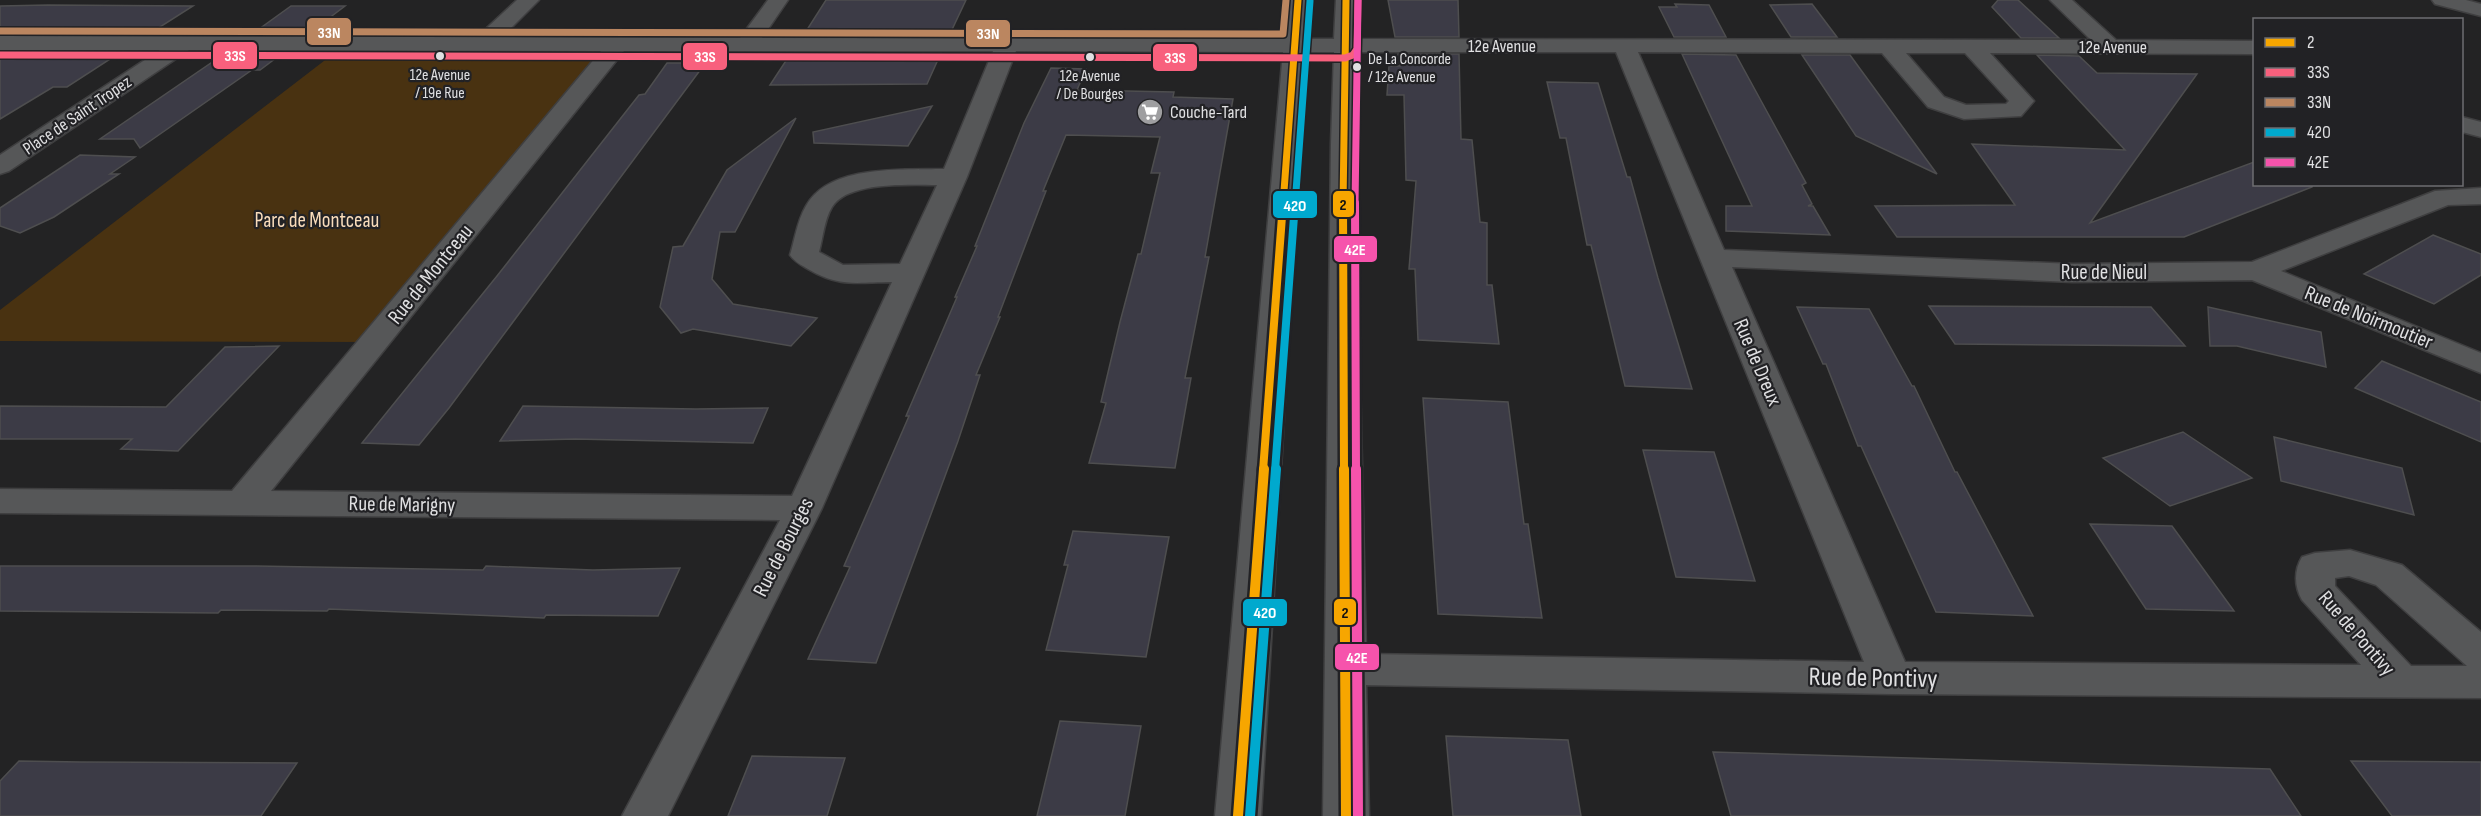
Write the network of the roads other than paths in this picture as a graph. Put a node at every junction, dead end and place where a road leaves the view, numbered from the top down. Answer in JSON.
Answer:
{"nodes":[{"id":1,"x":529,"y":0,"type":"edge"},
{"id":2,"x":778,"y":0,"type":"edge"},
{"id":3,"x":1298,"y":0,"type":"edge"},
{"id":4,"x":1346,"y":0,"type":"edge"},
{"id":5,"x":2060,"y":0,"type":"edge"},
{"id":6,"x":2442,"y":0,"type":"edge"},
{"id":7,"x":2471,"y":9,"type":"edge"},
{"id":8,"x":0,"y":43,"type":"edge"},
{"id":9,"x":185,"y":44,"type":"junction"},
{"id":10,"x":482,"y":44,"type":"junction"},
{"id":11,"x":618,"y":44,"type":"junction"},
{"id":12,"x":747,"y":44,"type":"junction"},
{"id":13,"x":1007,"y":45,"type":"junction"},
{"id":14,"x":1294,"y":46,"type":"junction"},
{"id":15,"x":1345,"y":46,"type":"junction"},
{"id":16,"x":1624,"y":46,"type":"junction"},
{"id":17,"x":1888,"y":46,"type":"junction"},
{"id":18,"x":1971,"y":46,"type":"junction"},
{"id":19,"x":2111,"y":46,"type":"junction"},
{"id":20,"x":2253,"y":47,"type":"edge"},
{"id":21,"x":2463,"y":124,"type":"edge"},
{"id":22,"x":2481,"y":130,"type":"edge"},
{"id":23,"x":0,"y":166,"type":"edge"},
{"id":24,"x":954,"y":177,"type":"junction"},
{"id":25,"x":2481,"y":196,"type":"edge"},
{"id":26,"x":1714,"y":258,"type":"junction"},
{"id":27,"x":2256,"y":271,"type":"junction"},
{"id":28,"x":910,"y":273,"type":"junction"},
{"id":29,"x":2481,"y":364,"type":"edge"},
{"id":30,"x":0,"y":501,"type":"edge"},
{"id":31,"x":242,"y":503,"type":"junction"},
{"id":32,"x":804,"y":508,"type":"junction"},
{"id":33,"x":2481,"y":655,"type":"edge"},
{"id":34,"x":1345,"y":669,"type":"junction"},
{"id":35,"x":1891,"y":678,"type":"junction"},
{"id":36,"x":2400,"y":681,"type":"junction"},
{"id":37,"x":2481,"y":681,"type":"edge"},
{"id":38,"x":645,"y":816,"type":"edge"},
{"id":39,"x":1238,"y":816,"type":"edge"},
{"id":40,"x":1346,"y":816,"type":"edge"}],
"edges":[{"from":1,"to":10,"type":"street"},
{"from":2,"to":12,"type":"street"},
{"from":3,"to":14,"type":"street"},
{"from":4,"to":15,"type":"street"},
{"from":5,"to":19,"type":"street"},
{"from":6,"to":7,"type":"street"},
{"from":8,"to":9,"type":"street","name":"12e Avenue"},
{"from":9,"to":10,"type":"street","name":"12e Avenue"},
{"from":9,"to":23,"type":"street","name":"Place de Saint Tropez"},
{"from":10,"to":11,"type":"street","name":"12e Avenue"},
{"from":11,"to":12,"type":"street","name":"12e Avenue"},
{"from":11,"to":31,"type":"street","name":"Rue de Montceau"},
{"from":12,"to":13,"type":"street","name":"12e Avenue"},
{"from":13,"to":14,"type":"street","name":"12e Avenue"},
{"from":13,"to":24,"type":"street","name":"Rue de Bourges"},
{"from":14,"to":15,"type":"street","name":"12e Avenue"},
{"from":14,"to":39,"type":"street"},
{"from":15,"to":16,"type":"street","name":"12e Avenue"},
{"from":15,"to":34,"type":"street"},
{"from":16,"to":17,"type":"street","name":"12e Avenue"},
{"from":16,"to":26,"type":"street","name":"Rue de Dreux"},
{"from":17,"to":18,"type":"street","name":"12e Avenue"},
{"from":17,"to":18,"type":"street"},
{"from":18,"to":19,"type":"street","name":"12e Avenue"},
{"from":19,"to":20,"type":"street","name":"12e Avenue"},
{"from":21,"to":22,"type":"street"},
{"from":24,"to":28,"type":"street","name":"Rue de Bourges"},
{"from":24,"to":28,"type":"street"},
{"from":25,"to":27,"type":"street","name":"Rue de Nieul"},
{"from":26,"to":27,"type":"street","name":"Rue de Nieul"},
{"from":26,"to":35,"type":"street","name":"Rue de Dreux"},
{"from":27,"to":29,"type":"street","name":"Rue de Noirmoutier"},
{"from":28,"to":32,"type":"street","name":"Rue de Bourges"},
{"from":30,"to":31,"type":"street","name":"Rue de Marigny"},
{"from":31,"to":32,"type":"street","name":"Rue de Marigny"},
{"from":32,"to":38,"type":"street","name":"Rue de Bourges"},
{"from":33,"to":36,"type":"street","name":"Rue de Pontivy"},
{"from":34,"to":35,"type":"street","name":"Rue de Pontivy"},
{"from":34,"to":40,"type":"street"},
{"from":35,"to":36,"type":"street","name":"Rue de Pontivy"},
{"from":36,"to":37,"type":"street","name":"Rue de Pontivy"}]}
